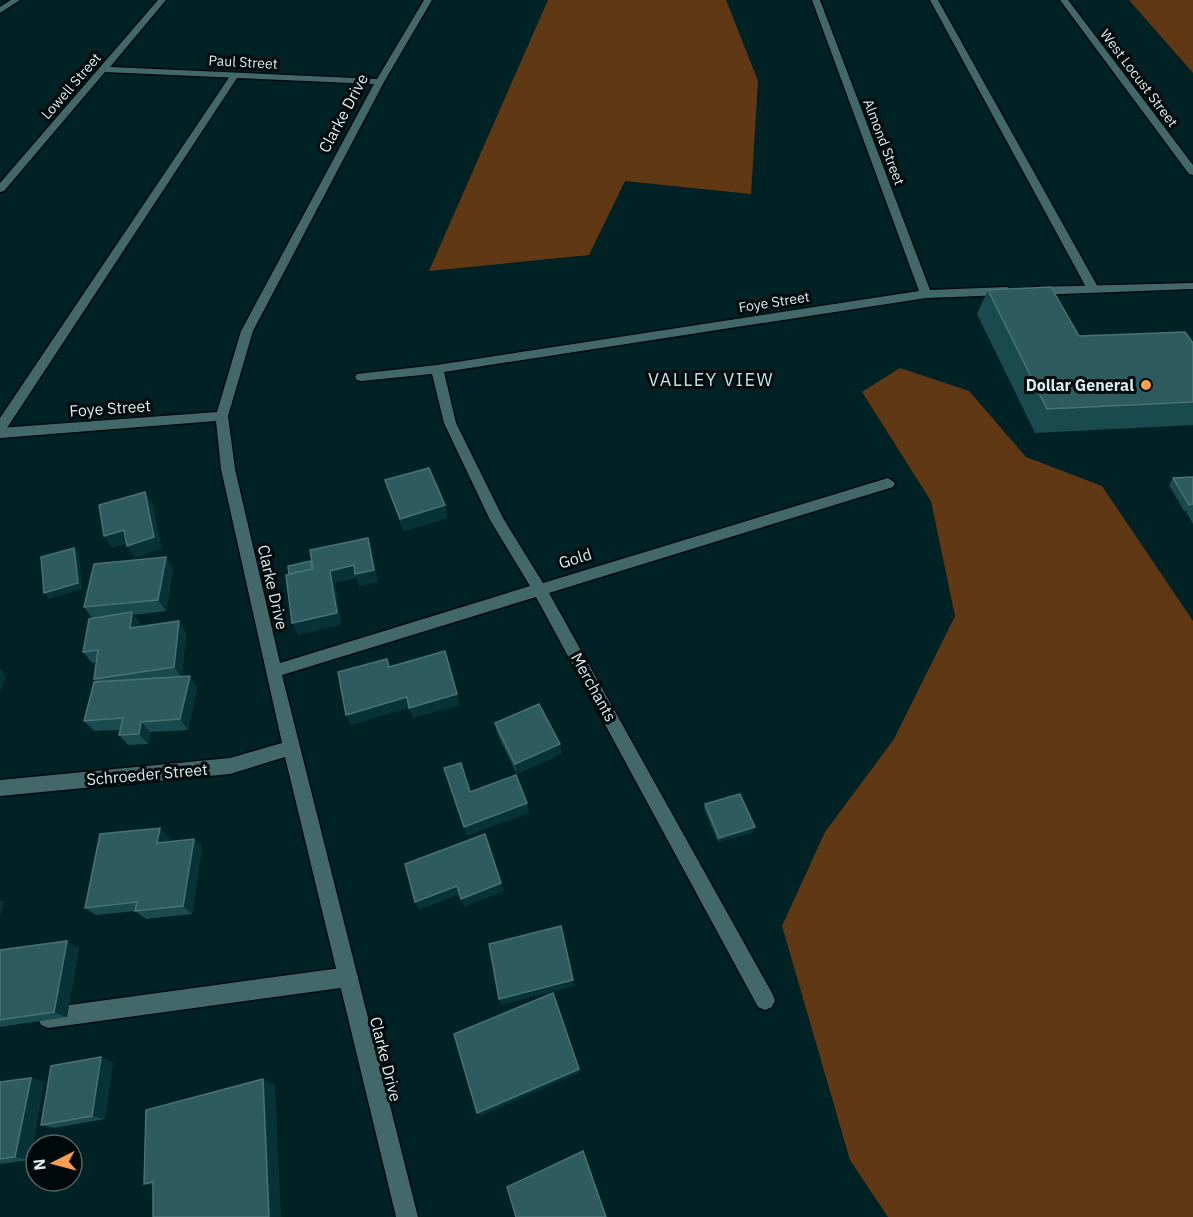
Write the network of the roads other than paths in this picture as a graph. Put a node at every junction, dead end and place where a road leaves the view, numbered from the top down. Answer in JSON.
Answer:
{"nodes":[{"id":1,"x":16,"y":0,"type":"edge"},
{"id":2,"x":162,"y":0,"type":"edge"},
{"id":3,"x":428,"y":0,"type":"edge"},
{"id":4,"x":816,"y":0,"type":"edge"},
{"id":5,"x":934,"y":0,"type":"edge"},
{"id":6,"x":1064,"y":0,"type":"edge"},
{"id":7,"x":0,"y":11,"type":"edge"},
{"id":8,"x":104,"y":69,"type":"junction"},
{"id":9,"x":235,"y":75,"type":"junction"},
{"id":10,"x":380,"y":82,"type":"junction"},
{"id":11,"x":1193,"y":172,"type":"edge"},
{"id":12,"x":0,"y":189,"type":"edge"},
{"id":13,"x":1193,"y":286,"type":"edge"},
{"id":14,"x":1094,"y":289,"type":"junction"},
{"id":15,"x":926,"y":294,"type":"junction"},
{"id":16,"x":437,"y":369,"type":"junction"},
{"id":17,"x":361,"y":377,"type":"dead end"},
{"id":18,"x":222,"y":416,"type":"junction"},
{"id":19,"x":0,"y":428,"type":"edge"},
{"id":20,"x":0,"y":433,"type":"edge"},
{"id":21,"x":888,"y":483,"type":"dead end"},
{"id":22,"x":539,"y":588,"type":"junction"},
{"id":23,"x":274,"y":670,"type":"junction"},
{"id":24,"x":291,"y":748,"type":"junction"},
{"id":25,"x":0,"y":788,"type":"edge"},
{"id":26,"x":348,"y":978,"type":"junction"},
{"id":27,"x":765,"y":1000,"type":"dead end"},
{"id":28,"x":35,"y":1020,"type":"edge"},
{"id":29,"x":407,"y":1217,"type":"edge"}],
"edges":[{"from":1,"to":7,"type":"street"},
{"from":2,"to":8,"type":"street","name":"Lowell Street"},
{"from":3,"to":10,"type":"street","name":"Clarke Drive"},
{"from":4,"to":15,"type":"street","name":"Almond Street"},
{"from":5,"to":14,"type":"street"},
{"from":6,"to":11,"type":"street","name":"West Locust Street"},
{"from":8,"to":9,"type":"street","name":"Paul Street"},
{"from":8,"to":12,"type":"street","name":"Lowell Street"},
{"from":9,"to":10,"type":"street","name":"Paul Street"},
{"from":9,"to":19,"type":"street"},
{"from":10,"to":18,"type":"street","name":"Clarke Drive"},
{"from":13,"to":14,"type":"street","name":"Foye Street"},
{"from":14,"to":15,"type":"street","name":"Foye Street"},
{"from":15,"to":16,"type":"street","name":"Foye Street"},
{"from":16,"to":17,"type":"street","name":"Foye Street"},
{"from":16,"to":22,"type":"street","name":"Merchants"},
{"from":18,"to":20,"type":"street","name":"Foye Street"},
{"from":18,"to":23,"type":"street","name":"Clarke Drive"},
{"from":21,"to":22,"type":"street","name":"Gold"},
{"from":22,"to":23,"type":"street","name":"Gold"},
{"from":22,"to":27,"type":"street","name":"Merchants"},
{"from":23,"to":24,"type":"street","name":"Clarke Drive"},
{"from":24,"to":25,"type":"street","name":"Schroeder Street"},
{"from":24,"to":26,"type":"street","name":"Clarke Drive"},
{"from":26,"to":28,"type":"street"},
{"from":26,"to":29,"type":"street","name":"Clarke Drive"}]}
